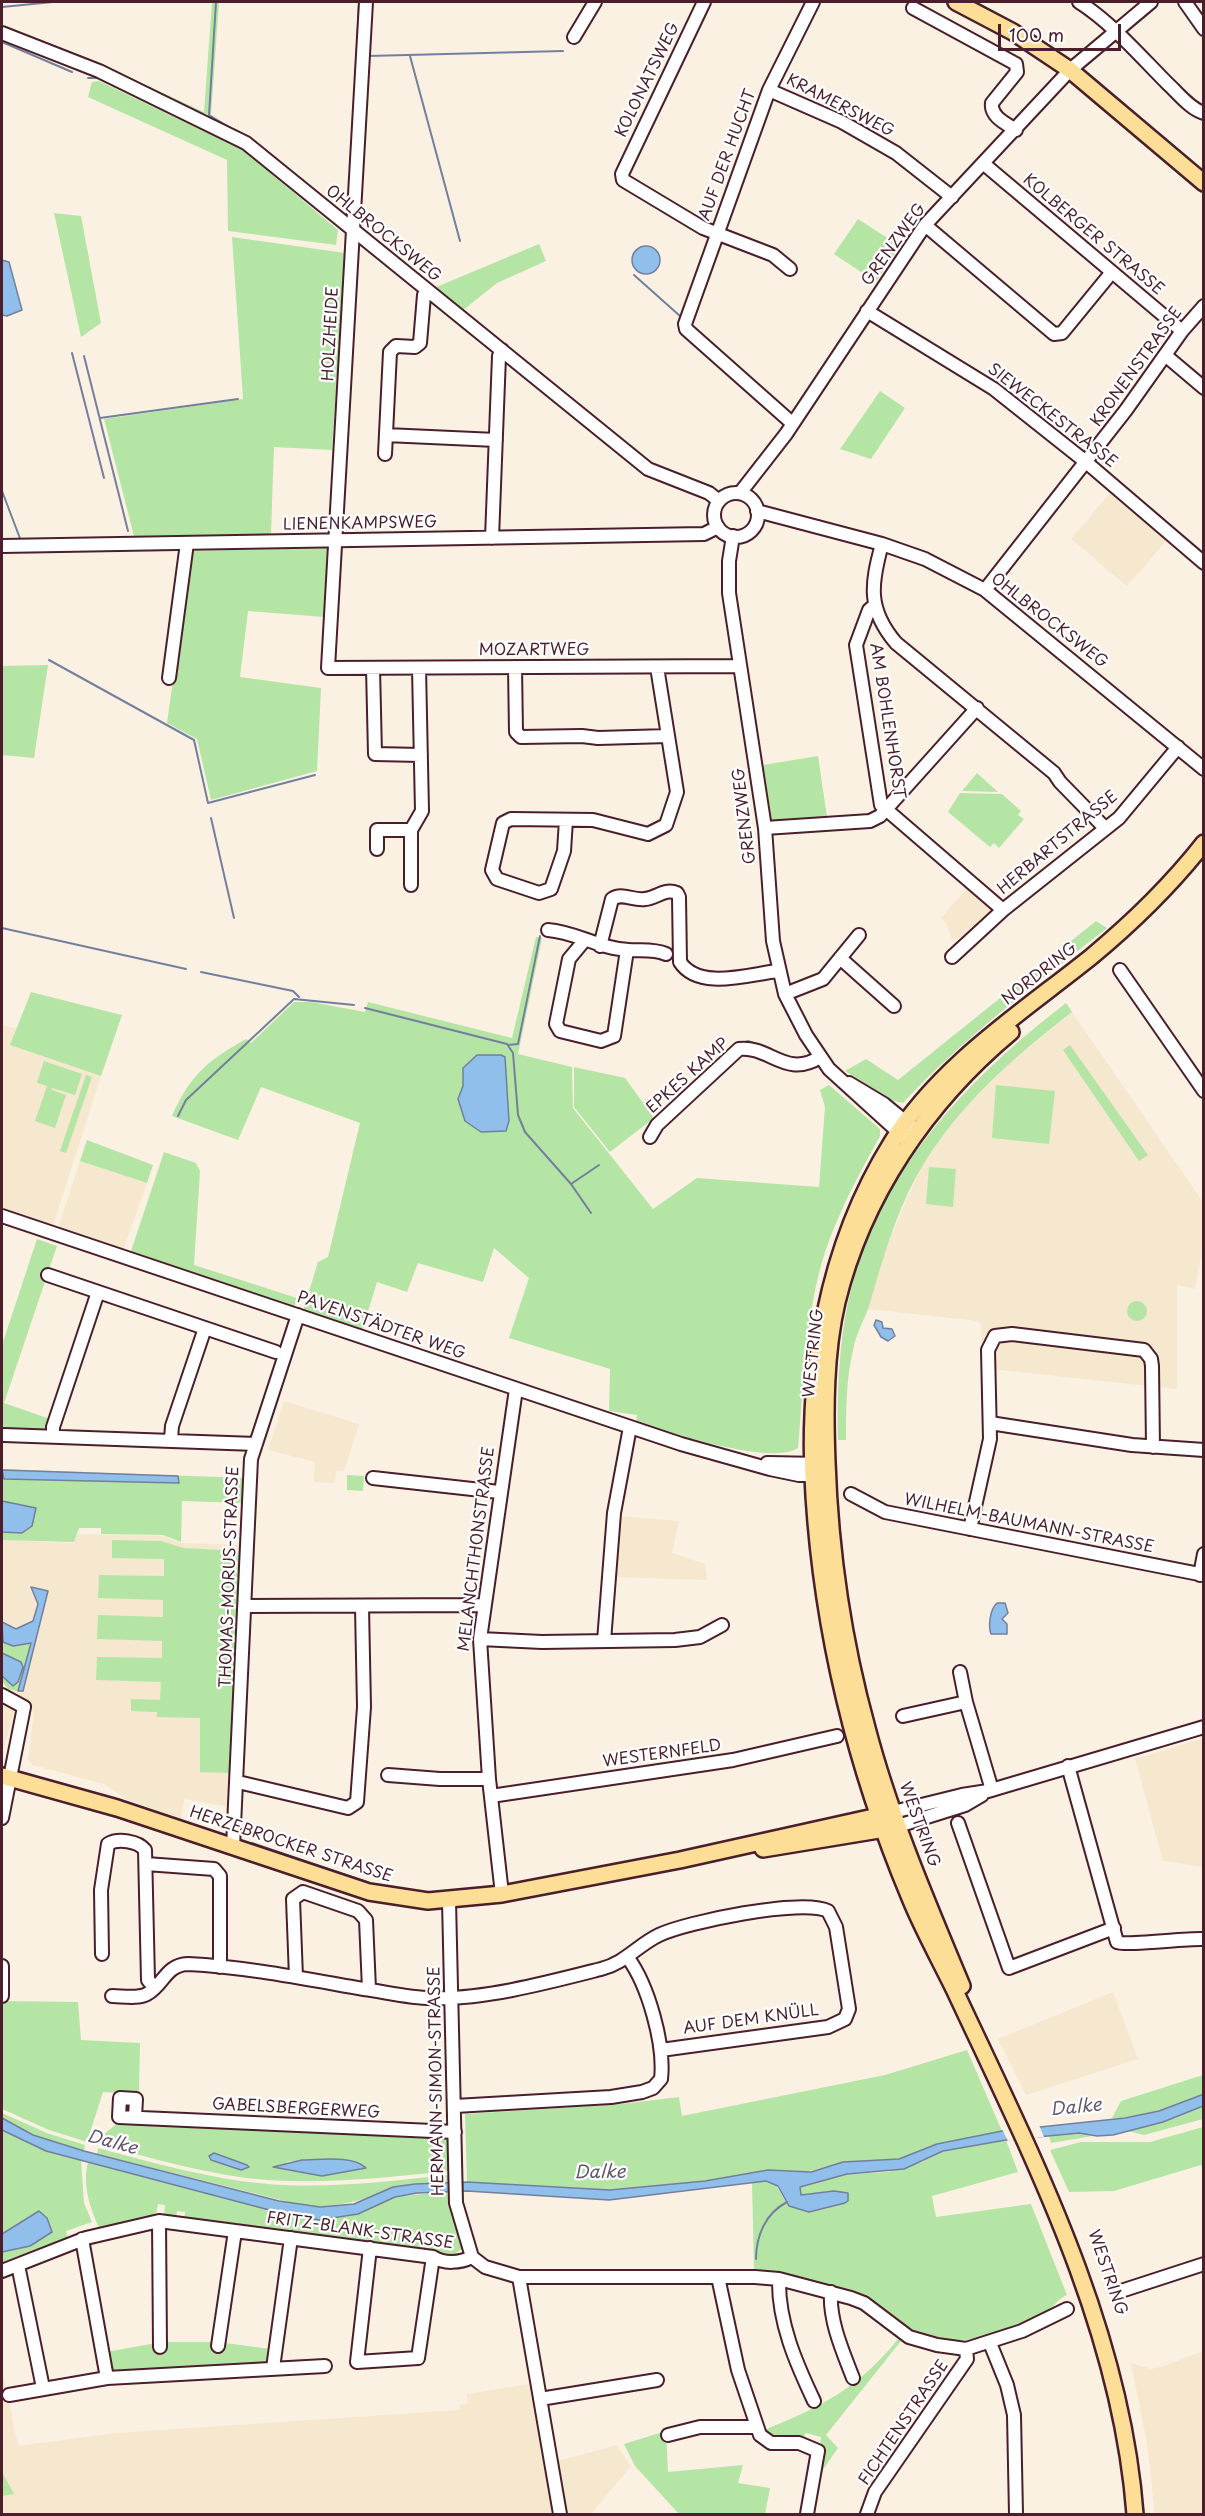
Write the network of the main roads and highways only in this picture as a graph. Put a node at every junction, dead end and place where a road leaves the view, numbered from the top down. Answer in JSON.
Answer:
{"nodes":[{"id":1,"x":956,"y":2,"type":"edge"},
{"id":2,"x":1203,"y":183,"type":"edge"},
{"id":3,"x":1203,"y":843,"type":"edge"},
{"id":4,"x":1203,"y":857,"type":"edge"},
{"id":5,"x":907,"y":1132,"type":"junction"},
{"id":6,"x":5,"y":1777,"type":"edge"},
{"id":7,"x":888,"y":1821,"type":"junction"},
{"id":8,"x":1026,"y":2132,"type":"junction"},
{"id":9,"x":1135,"y":2514,"type":"edge"},
{"id":10,"x":1143,"y":2514,"type":"edge"}],
"edges":[{"from":1,"to":2,"type":"main road"},
{"from":3,"to":5,"type":"main road","name":"NORDRING"},
{"from":4,"to":5,"type":"main road","name":"NORDRING"},
{"from":5,"to":7,"type":"main road","name":"WESTRING"},
{"from":6,"to":7,"type":"main road","name":"HERZEBROCKER STRASSE"},
{"from":7,"to":8,"type":"main road","name":"WESTRING"},
{"from":8,"to":9,"type":"main road","name":"WESTRING"},
{"from":8,"to":10,"type":"main road","name":"WESTRING"}]}
